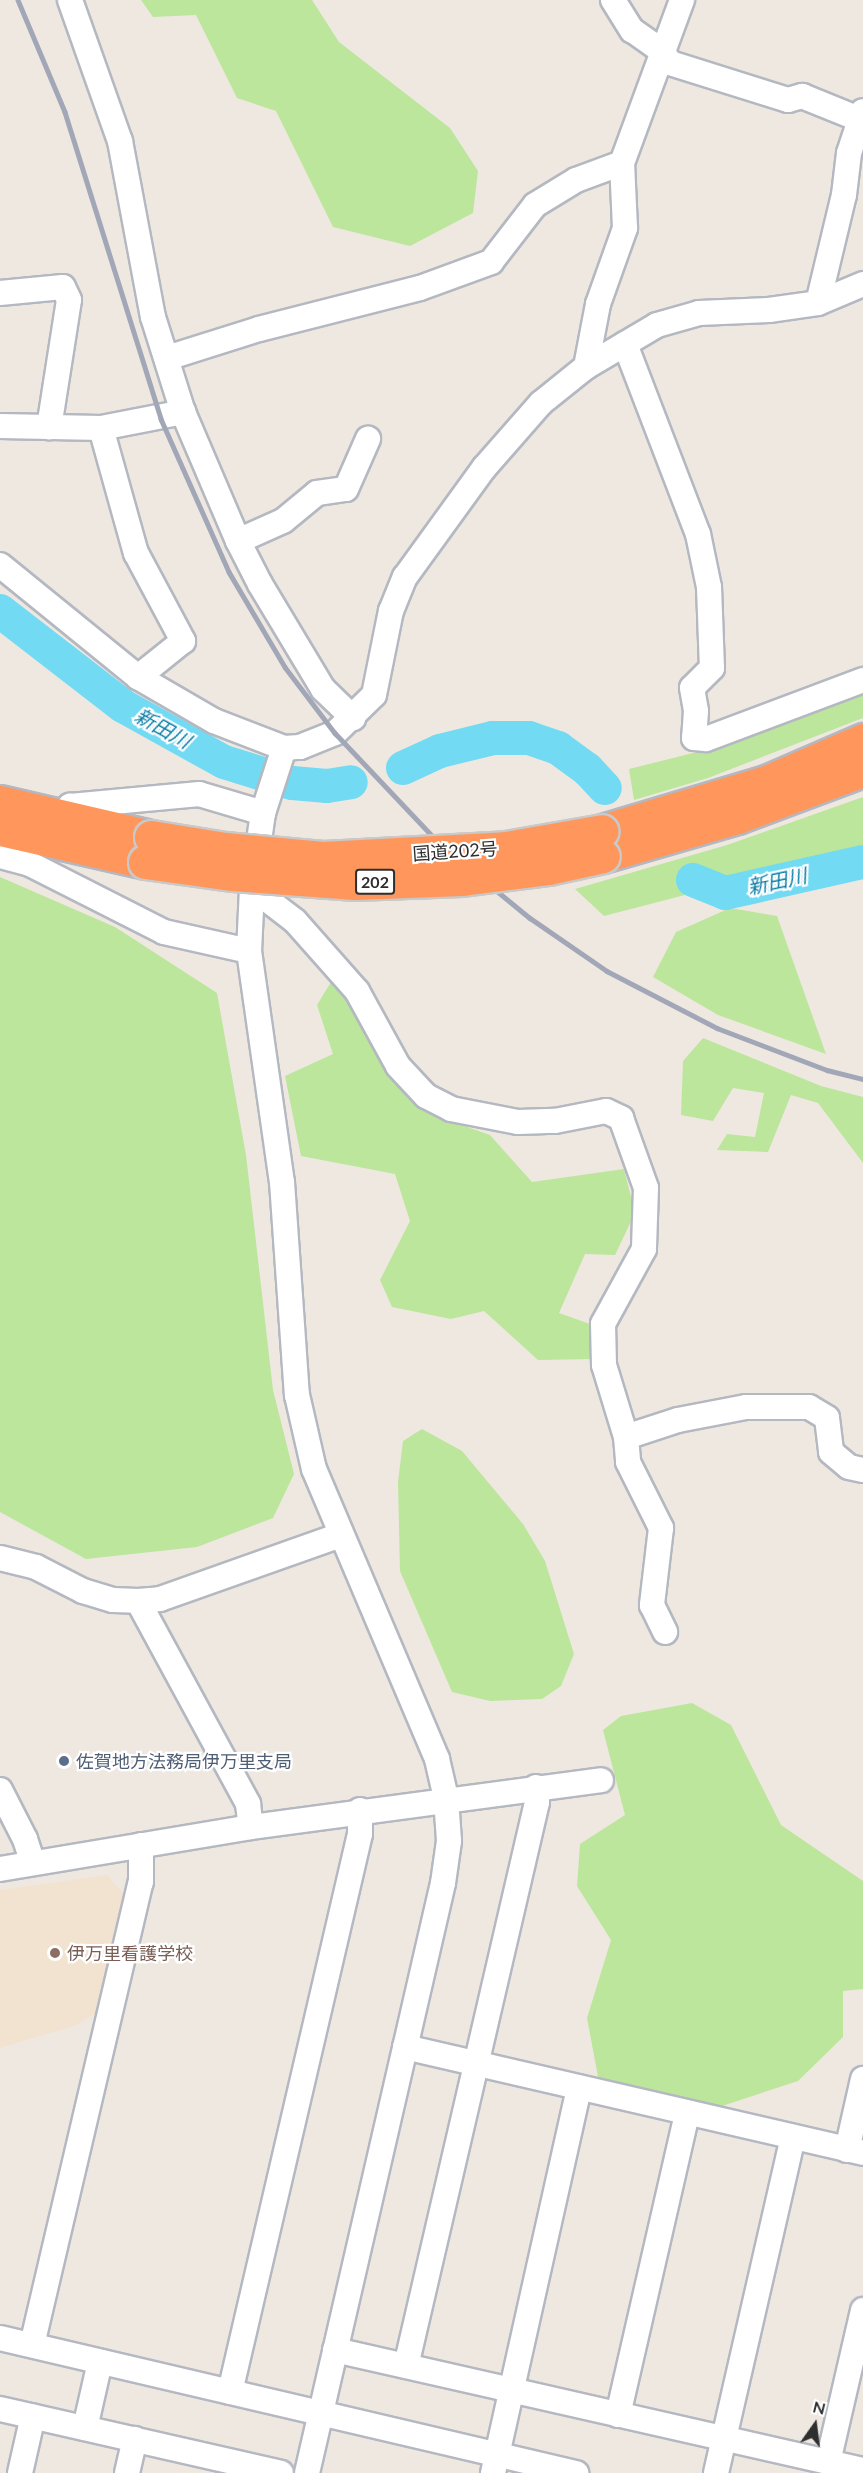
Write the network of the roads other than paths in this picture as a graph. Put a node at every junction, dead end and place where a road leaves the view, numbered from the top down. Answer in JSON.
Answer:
{"nodes":[{"id":1,"x":70,"y":0,"type":"edge"},
{"id":2,"x":613,"y":0,"type":"edge"},
{"id":3,"x":682,"y":0,"type":"edge"},
{"id":4,"x":663,"y":52,"type":"junction"},
{"id":5,"x":861,"y":115,"type":"edge"},
{"id":6,"x":622,"y":163,"type":"junction"},
{"id":7,"x":863,"y":284,"type":"edge"},
{"id":8,"x":0,"y":293,"type":"edge"},
{"id":9,"x":818,"y":303,"type":"junction"},
{"id":10,"x":626,"y":344,"type":"junction"},
{"id":11,"x":166,"y":358,"type":"junction"},
{"id":12,"x":586,"y":367,"type":"junction"},
{"id":13,"x":183,"y":412,"type":"junction"},
{"id":14,"x":0,"y":426,"type":"edge"},
{"id":15,"x":49,"y":427,"type":"junction"},
{"id":16,"x":102,"y":428,"type":"junction"},
{"id":17,"x":368,"y":439,"type":"dead end"},
{"id":18,"x":238,"y":542,"type":"junction"},
{"id":19,"x":0,"y":565,"type":"edge"},
{"id":20,"x":138,"y":677,"type":"junction"},
{"id":21,"x":863,"y":680,"type":"edge"},
{"id":22,"x":353,"y":718,"type":"junction"},
{"id":23,"x":863,"y":740,"type":"edge"},
{"id":24,"x":284,"y":748,"type":"junction"},
{"id":25,"x":863,"y":770,"type":"edge"},
{"id":26,"x":0,"y":802,"type":"edge"},
{"id":27,"x":265,"y":806,"type":"junction"},
{"id":28,"x":66,"y":818,"type":"junction"},
{"id":29,"x":0,"y":829,"type":"edge"},
{"id":30,"x":603,"y":843,"type":"junction"},
{"id":31,"x":148,"y":849,"type":"junction"},
{"id":32,"x":36,"y":853,"type":"junction"},
{"id":33,"x":0,"y":856,"type":"edge"},
{"id":34,"x":252,"y":888,"type":"junction"},
{"id":35,"x":249,"y":951,"type":"junction"},
{"id":36,"x":626,"y":1437,"type":"junction"},
{"id":37,"x":863,"y":1470,"type":"edge"},
{"id":38,"x":341,"y":1535,"type":"junction"},
{"id":39,"x":0,"y":1557,"type":"edge"},
{"id":40,"x":138,"y":1601,"type":"junction"},
{"id":41,"x":665,"y":1632,"type":"dead end"},
{"id":42,"x":601,"y":1780,"type":"dead end"},
{"id":43,"x":536,"y":1787,"type":"junction"},
{"id":44,"x":0,"y":1791,"type":"edge"},
{"id":45,"x":446,"y":1798,"type":"junction"},
{"id":46,"x":360,"y":1810,"type":"junction"},
{"id":47,"x":251,"y":1827,"type":"junction"},
{"id":48,"x":141,"y":1845,"type":"junction"},
{"id":49,"x":33,"y":1863,"type":"junction"},
{"id":50,"x":0,"y":1869,"type":"edge"},
{"id":51,"x":405,"y":2047,"type":"junction"},
{"id":52,"x":476,"y":2063,"type":"junction"},
{"id":53,"x":863,"y":2079,"type":"edge"},
{"id":54,"x":579,"y":2087,"type":"junction"},
{"id":55,"x":687,"y":2112,"type":"junction"},
{"id":56,"x":793,"y":2137,"type":"junction"},
{"id":57,"x":855,"y":2152,"type":"edge"},
{"id":58,"x":863,"y":2310,"type":"edge"},
{"id":59,"x":0,"y":2338,"type":"edge"},
{"id":60,"x":32,"y":2345,"type":"junction"},
{"id":61,"x":335,"y":2350,"type":"junction"},
{"id":62,"x":100,"y":2362,"type":"junction"},
{"id":63,"x":406,"y":2366,"type":"junction"},
{"id":64,"x":511,"y":2390,"type":"junction"},
{"id":65,"x":230,"y":2392,"type":"junction"},
{"id":66,"x":0,"y":2409,"type":"edge"},
{"id":67,"x":321,"y":2414,"type":"junction"},
{"id":68,"x":618,"y":2415,"type":"junction"},
{"id":69,"x":33,"y":2416,"type":"junction"},
{"id":70,"x":85,"y":2428,"type":"junction"},
{"id":71,"x":135,"y":2439,"type":"junction"},
{"id":72,"x":724,"y":2439,"type":"junction"},
{"id":73,"x":828,"y":2462,"type":"junction"},
{"id":74,"x":495,"y":2464,"type":"edge"},
{"id":75,"x":233,"y":2468,"type":"edge"},
{"id":76,"x":863,"y":2470,"type":"edge"},
{"id":77,"x":20,"y":2473,"type":"edge"},
{"id":78,"x":127,"y":2473,"type":"edge"},
{"id":79,"x":281,"y":2473,"type":"edge"},
{"id":80,"x":307,"y":2473,"type":"edge"},
{"id":81,"x":576,"y":2473,"type":"edge"},
{"id":82,"x":716,"y":2473,"type":"edge"}],
"edges":[{"from":1,"to":11,"type":"street"},
{"from":2,"to":4,"type":"street"},
{"from":3,"to":4,"type":"street"},
{"from":4,"to":5,"type":"street"},
{"from":4,"to":6,"type":"street"},
{"from":5,"to":9,"type":"street"},
{"from":6,"to":11,"type":"street"},
{"from":6,"to":12,"type":"street"},
{"from":7,"to":9,"type":"street"},
{"from":8,"to":15,"type":"street"},
{"from":9,"to":10,"type":"street"},
{"from":10,"to":12,"type":"street"},
{"from":10,"to":21,"type":"street"},
{"from":11,"to":13,"type":"street"},
{"from":12,"to":22,"type":"street"},
{"from":13,"to":16,"type":"street"},
{"from":13,"to":18,"type":"street"},
{"from":14,"to":15,"type":"street"},
{"from":15,"to":16,"type":"street"},
{"from":16,"to":20,"type":"street"},
{"from":17,"to":18,"type":"street"},
{"from":18,"to":22,"type":"street"},
{"from":19,"to":20,"type":"street"},
{"from":20,"to":24,"type":"street"},
{"from":22,"to":24,"type":"street"},
{"from":23,"to":30,"type":"highway","name":"国道202号","number":"202"},
{"from":24,"to":27,"type":"street"},
{"from":25,"to":30,"type":"highway","name":"国道202号","number":"202"},
{"from":26,"to":28,"type":"highway","name":"国道202号","number":"202"},
{"from":27,"to":28,"type":"street"},
{"from":27,"to":34,"type":"street"},
{"from":28,"to":31,"type":"highway","name":"国道202号","number":"202"},
{"from":29,"to":32,"type":"highway","name":"国道202号","number":"202"},
{"from":30,"to":31,"type":"highway","name":"国道202号","number":"202","bridge":true},
{"from":31,"to":32,"type":"highway","name":"国道202号","number":"202"},
{"from":32,"to":33,"type":"street"},
{"from":32,"to":35,"type":"street"},
{"from":34,"to":35,"type":"street"},
{"from":34,"to":36,"type":"street"},
{"from":35,"to":38,"type":"street"},
{"from":36,"to":37,"type":"street"},
{"from":36,"to":41,"type":"street"},
{"from":38,"to":40,"type":"street"},
{"from":38,"to":45,"type":"street"},
{"from":39,"to":40,"type":"street"},
{"from":40,"to":47,"type":"street"},
{"from":42,"to":43,"type":"street"},
{"from":43,"to":45,"type":"street"},
{"from":43,"to":52,"type":"street"},
{"from":44,"to":49,"type":"street"},
{"from":45,"to":46,"type":"street"},
{"from":45,"to":51,"type":"street"},
{"from":46,"to":47,"type":"street"},
{"from":46,"to":65,"type":"street"},
{"from":47,"to":48,"type":"street"},
{"from":48,"to":49,"type":"street"},
{"from":48,"to":60,"type":"street"},
{"from":49,"to":50,"type":"street"},
{"from":51,"to":52,"type":"street"},
{"from":51,"to":61,"type":"street"},
{"from":52,"to":54,"type":"street"},
{"from":52,"to":63,"type":"street"},
{"from":53,"to":57,"type":"street"},
{"from":54,"to":55,"type":"street"},
{"from":54,"to":64,"type":"street"},
{"from":55,"to":56,"type":"street"},
{"from":55,"to":68,"type":"street"},
{"from":56,"to":57,"type":"street"},
{"from":56,"to":72,"type":"street"},
{"from":58,"to":73,"type":"street"},
{"from":59,"to":60,"type":"street"},
{"from":60,"to":62,"type":"street"},
{"from":61,"to":63,"type":"street"},
{"from":61,"to":67,"type":"street"},
{"from":62,"to":65,"type":"street"},
{"from":62,"to":70,"type":"street"},
{"from":63,"to":64,"type":"street"},
{"from":64,"to":68,"type":"street"},
{"from":64,"to":74,"type":"street"},
{"from":65,"to":67,"type":"street"},
{"from":66,"to":69,"type":"street"},
{"from":67,"to":74,"type":"street"},
{"from":67,"to":80,"type":"street"},
{"from":68,"to":72,"type":"street"},
{"from":69,"to":70,"type":"street"},
{"from":69,"to":77,"type":"street"},
{"from":70,"to":71,"type":"street"},
{"from":71,"to":75,"type":"street"},
{"from":71,"to":78,"type":"street"},
{"from":72,"to":73,"type":"street"},
{"from":72,"to":82,"type":"street"},
{"from":73,"to":76,"type":"street"},
{"from":74,"to":81,"type":"street"},
{"from":75,"to":79,"type":"street"}]}
